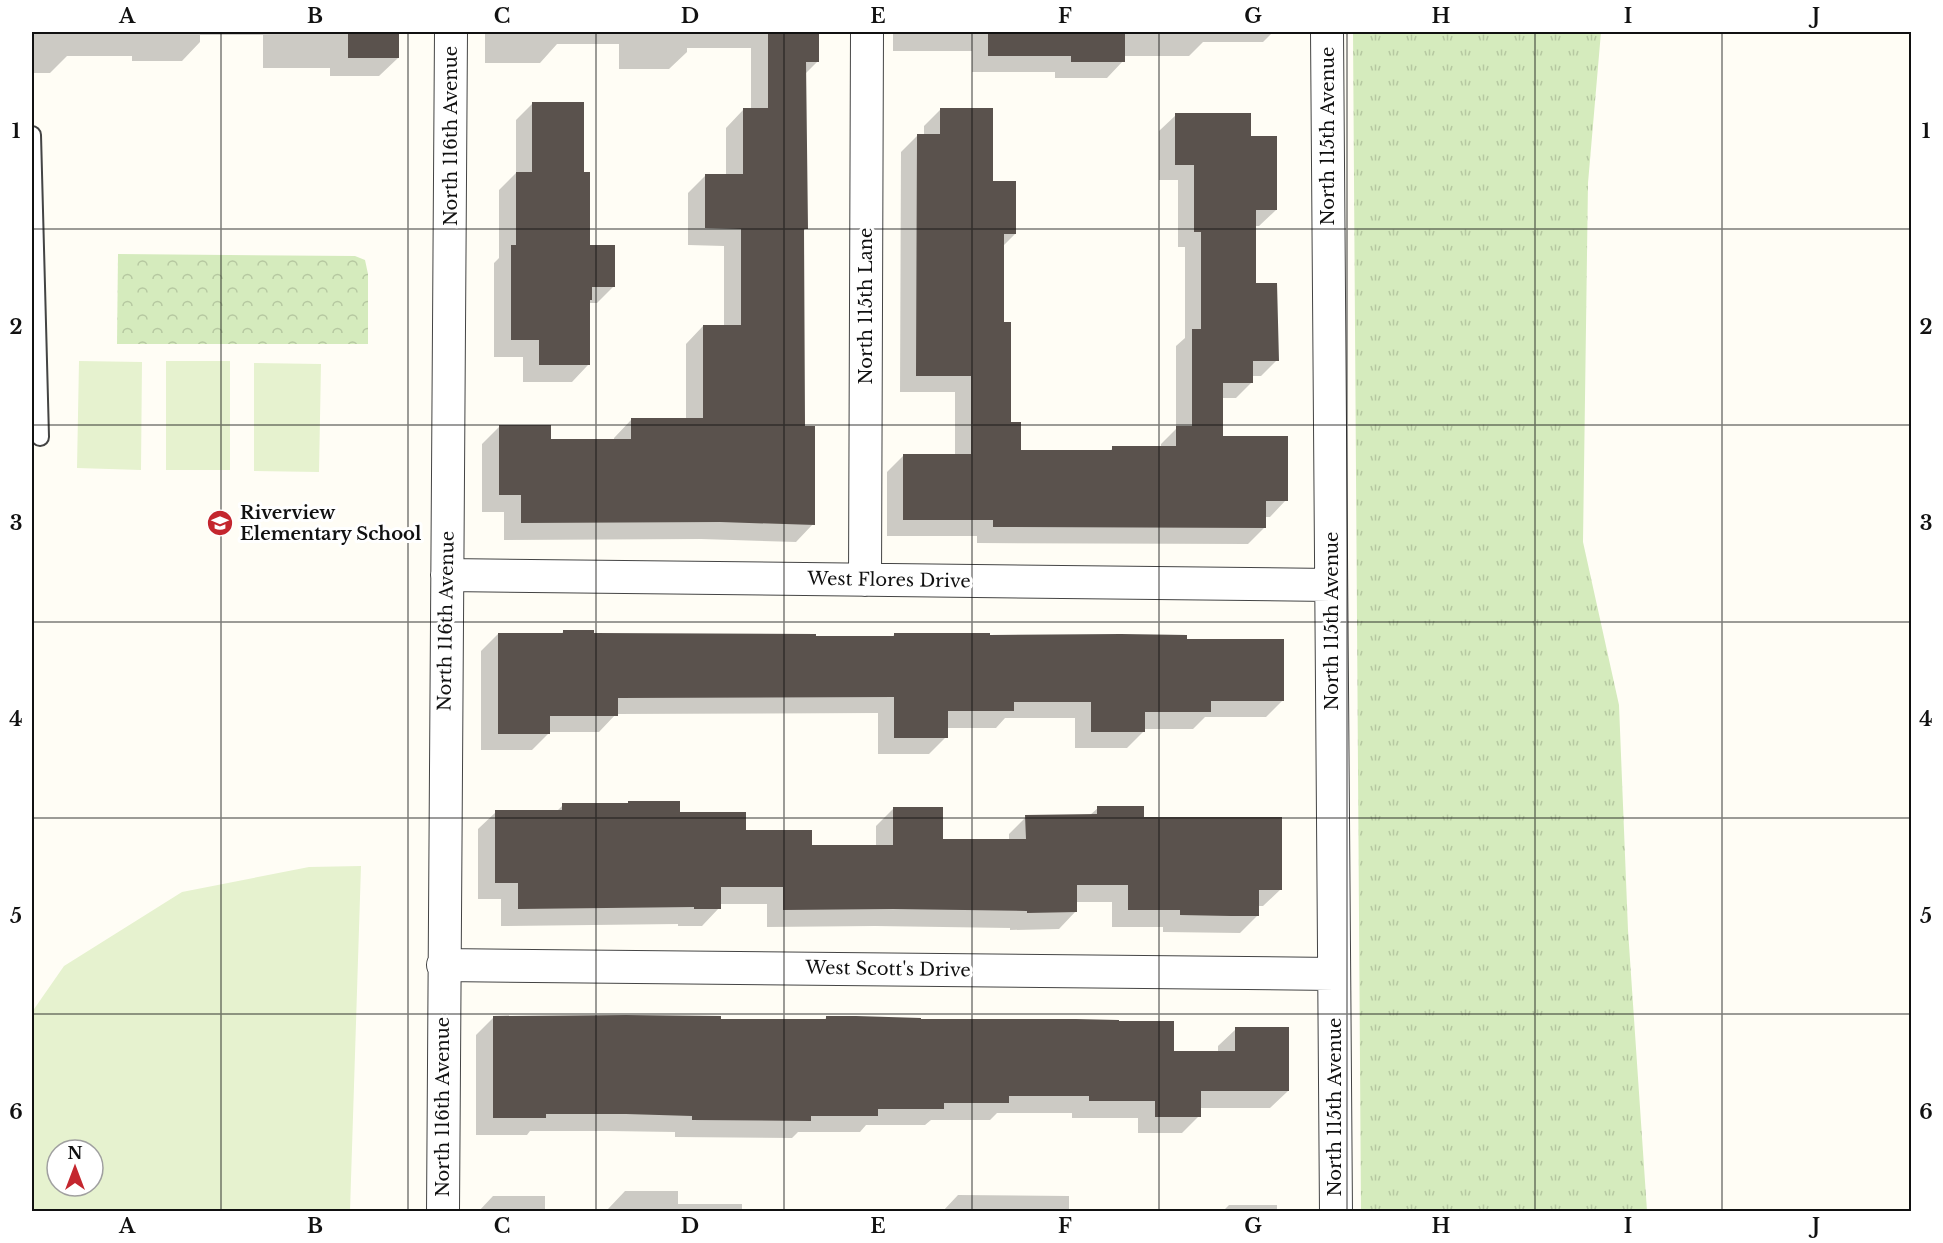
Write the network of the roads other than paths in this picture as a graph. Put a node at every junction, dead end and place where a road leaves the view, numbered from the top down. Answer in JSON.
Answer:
{"nodes":[{"id":1,"x":451,"y":32,"type":"edge"},
{"id":2,"x":867,"y":32,"type":"edge"},
{"id":3,"x":1327,"y":32,"type":"edge"},
{"id":4,"x":32,"y":135,"type":"edge"},
{"id":5,"x":40,"y":437,"type":"dead end"},
{"id":6,"x":447,"y":575,"type":"junction"},
{"id":7,"x":865,"y":580,"type":"junction"},
{"id":8,"x":1331,"y":585,"type":"junction"},
{"id":9,"x":443,"y":964,"type":"junction"},
{"id":10,"x":1334,"y":974,"type":"junction"},
{"id":11,"x":443,"y":1212,"type":"edge"},
{"id":12,"x":1336,"y":1212,"type":"edge"}],
"edges":[{"from":1,"to":6,"type":"street","name":"North 116th Avenue"},
{"from":2,"to":7,"type":"street","name":"North 115th Lane"},
{"from":3,"to":8,"type":"street","name":"North 115th Avenue"},
{"from":4,"to":5,"type":"lane"},
{"from":6,"to":7,"type":"street","name":"West Flores Drive"},
{"from":6,"to":9,"type":"street","name":"North 116th Avenue"},
{"from":7,"to":8,"type":"street","name":"West Flores Drive"},
{"from":8,"to":10,"type":"street","name":"North 115th Avenue"},
{"from":9,"to":10,"type":"street","name":"West Scott's Drive"},
{"from":9,"to":11,"type":"street","name":"North 116th Avenue"},
{"from":10,"to":12,"type":"street","name":"North 115th Avenue"}]}
